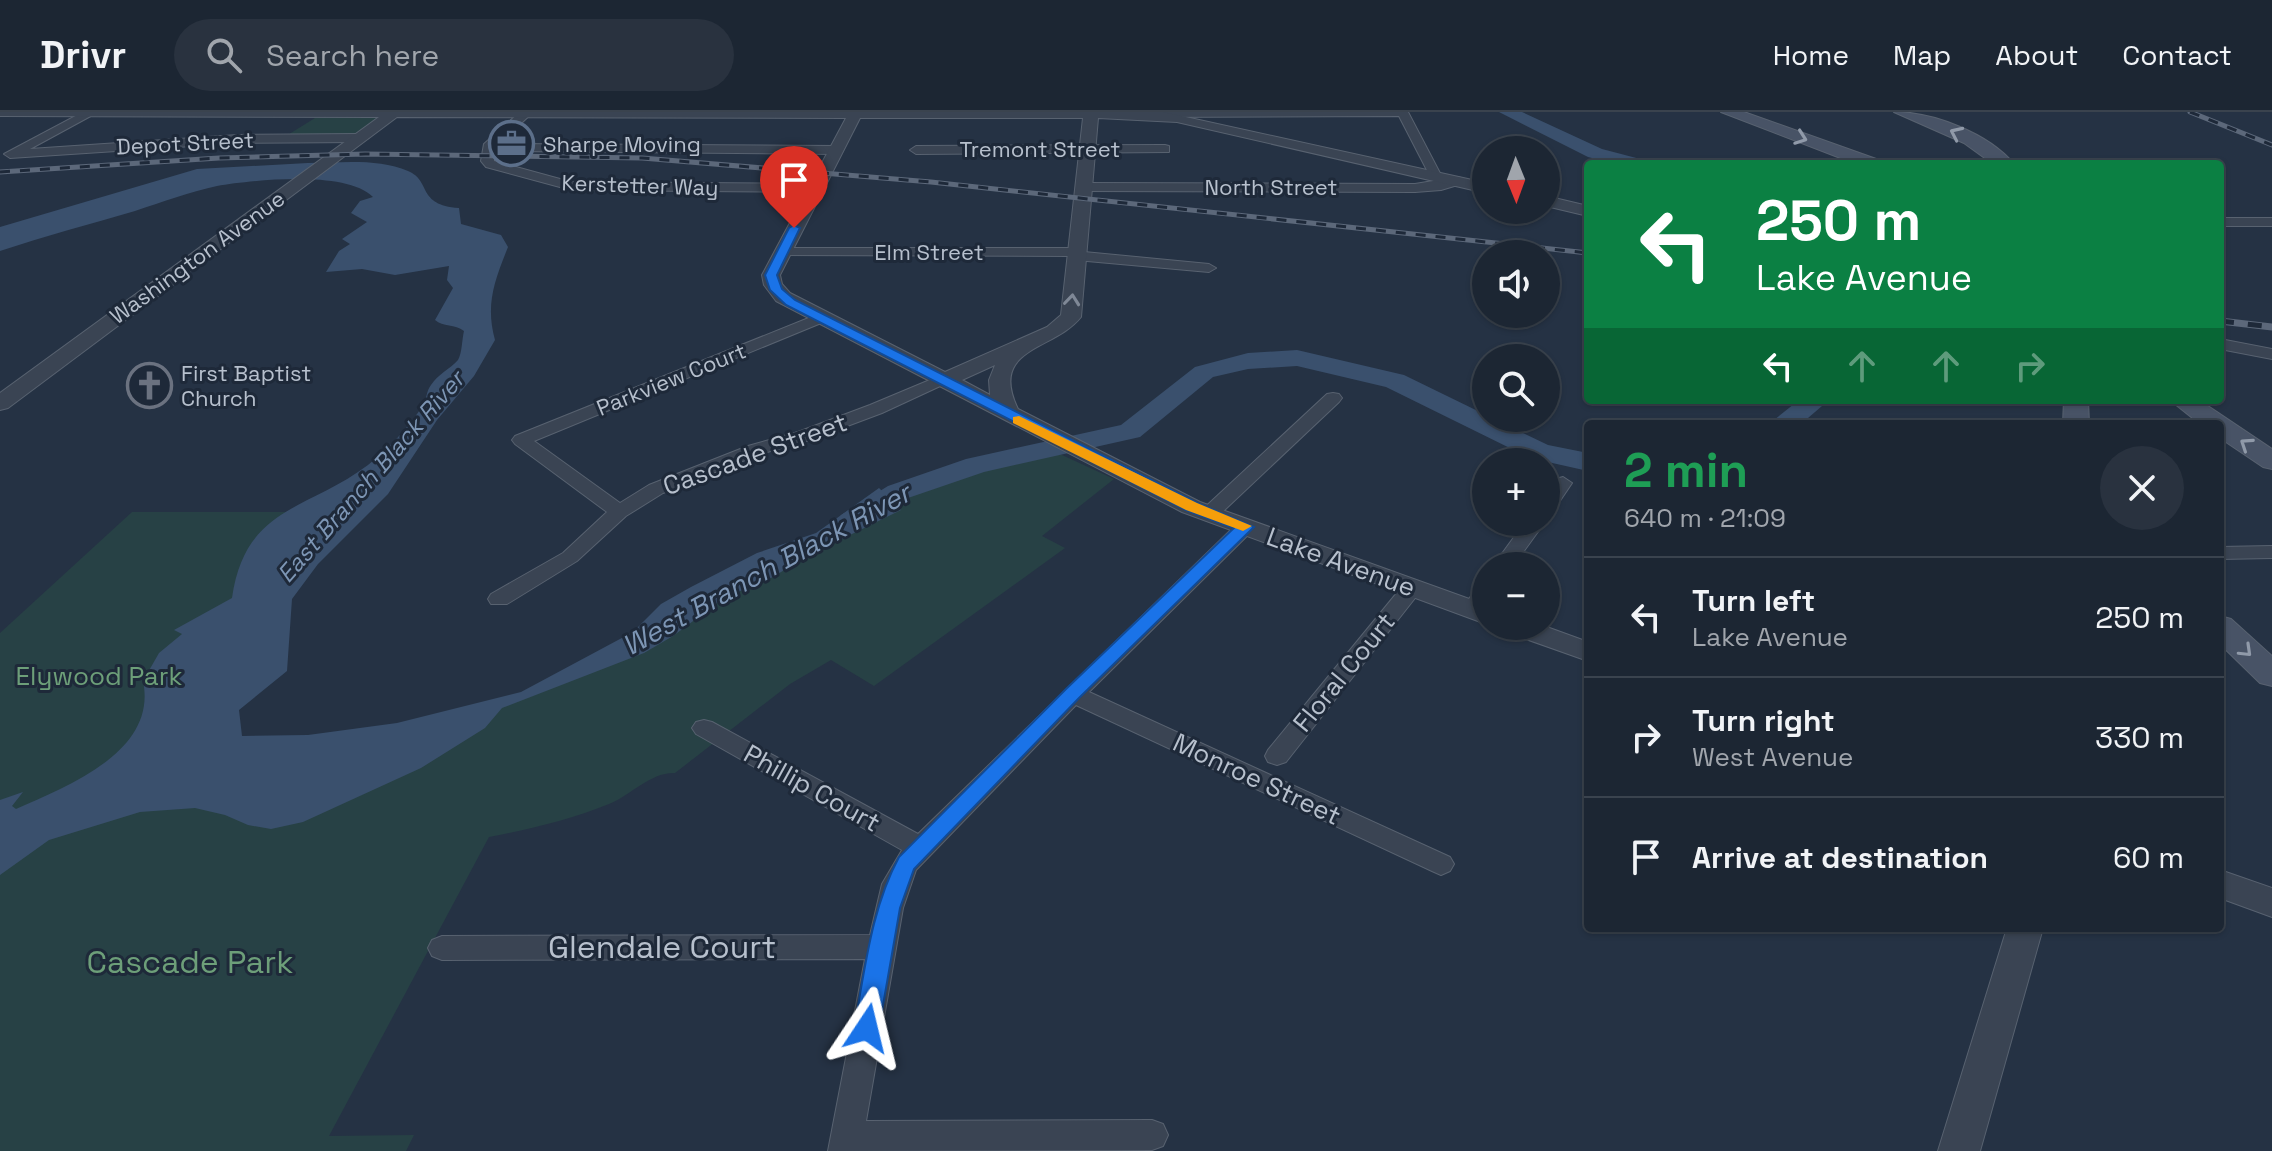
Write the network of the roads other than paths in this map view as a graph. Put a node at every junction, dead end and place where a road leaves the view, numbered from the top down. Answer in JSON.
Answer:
{"nodes":[{"id":1,"x":0,"y":112,"type":"edge"},
{"id":2,"x":92,"y":112,"type":"edge"},
{"id":3,"x":252,"y":112,"type":"edge"},
{"id":4,"x":395,"y":112,"type":"edge"},
{"id":5,"x":451,"y":112,"type":"edge"},
{"id":6,"x":564,"y":112,"type":"edge"},
{"id":7,"x":856,"y":112,"type":"edge"},
{"id":8,"x":1729,"y":112,"type":"edge"},
{"id":9,"x":1902,"y":112,"type":"edge"},
{"id":10,"x":526,"y":113,"type":"edge"},
{"id":11,"x":1091,"y":113,"type":"edge"},
{"id":12,"x":1402,"y":113,"type":"edge"},
{"id":13,"x":1151,"y":114,"type":"junction"},
{"id":14,"x":360,"y":138,"type":"junction"},
{"id":15,"x":488,"y":147,"type":"junction"},
{"id":16,"x":1087,"y":149,"type":"junction"},
{"id":17,"x":1165,"y":149,"type":"dead end"},
{"id":18,"x":836,"y":150,"type":"junction"},
{"id":19,"x":916,"y":150,"type":"dead end"},
{"id":20,"x":3,"y":154,"type":"edge"},
{"id":21,"x":1862,"y":160,"type":"edge"},
{"id":22,"x":1999,"y":160,"type":"edge"},
{"id":23,"x":1436,"y":177,"type":"junction"},
{"id":24,"x":1457,"y":181,"type":"junction"},
{"id":25,"x":1472,"y":185,"type":"edge"},
{"id":26,"x":1083,"y":187,"type":"junction"},
{"id":27,"x":815,"y":188,"type":"junction"},
{"id":28,"x":1560,"y":204,"type":"edge"},
{"id":29,"x":1584,"y":210,"type":"edge"},
{"id":30,"x":2224,"y":222,"type":"edge"},
{"id":31,"x":2272,"y":222,"type":"edge"},
{"id":32,"x":782,"y":252,"type":"junction"},
{"id":33,"x":1077,"y":254,"type":"junction"},
{"id":34,"x":1209,"y":268,"type":"dead end"},
{"id":35,"x":821,"y":318,"type":"junction"},
{"id":36,"x":2224,"y":345,"type":"edge"},
{"id":37,"x":1019,"y":347,"type":"junction"},
{"id":38,"x":2272,"y":354,"type":"edge"},
{"id":39,"x":943,"y":381,"type":"junction"},
{"id":40,"x":1333,"y":398,"type":"dead end"},
{"id":41,"x":0,"y":403,"type":"edge"},
{"id":42,"x":2188,"y":404,"type":"edge"},
{"id":43,"x":1011,"y":417,"type":"junction"},
{"id":44,"x":2212,"y":420,"type":"edge"},
{"id":45,"x":2224,"y":428,"type":"edge"},
{"id":46,"x":2272,"y":461,"type":"edge"},
{"id":47,"x":1563,"y":483,"type":"dead end"},
{"id":48,"x":1560,"y":487,"type":"edge"},
{"id":49,"x":619,"y":512,"type":"junction"},
{"id":50,"x":1209,"y":514,"type":"junction"},
{"id":51,"x":1245,"y":527,"type":"junction"},
{"id":52,"x":2272,"y":552,"type":"edge"},
{"id":53,"x":2224,"y":553,"type":"edge"},
{"id":54,"x":1412,"y":588,"type":"junction"},
{"id":55,"x":499,"y":599,"type":"dead end"},
{"id":56,"x":1472,"y":603,"type":"edge"},
{"id":57,"x":2224,"y":630,"type":"edge"},
{"id":58,"x":1555,"y":640,"type":"edge"},
{"id":59,"x":1584,"y":651,"type":"edge"},
{"id":60,"x":2272,"y":675,"type":"edge"},
{"id":61,"x":1073,"y":694,"type":"junction"},
{"id":62,"x":704,"y":728,"type":"dead end"},
{"id":63,"x":1277,"y":756,"type":"dead end"},
{"id":64,"x":920,"y":848,"type":"junction"},
{"id":65,"x":1441,"y":864,"type":"dead end"},
{"id":66,"x":2224,"y":885,"type":"edge"},
{"id":67,"x":2272,"y":903,"type":"edge"},
{"id":68,"x":2024,"y":932,"type":"edge"},
{"id":69,"x":882,"y":947,"type":"junction"},
{"id":70,"x":442,"y":948,"type":"dead end"},
{"id":71,"x":1152,"y":1135,"type":"dead end"},
{"id":72,"x":845,"y":1143,"type":"edge"},
{"id":73,"x":1959,"y":1151,"type":"edge"}],
"edges":[{"from":1,"to":2,"type":"street"},
{"from":2,"to":3,"type":"street"},
{"from":2,"to":20,"type":"street","name":"Depot Street"},
{"from":3,"to":4,"type":"street"},
{"from":4,"to":5,"type":"street"},
{"from":4,"to":14,"type":"street","name":"Washington Avenue"},
{"from":5,"to":10,"type":"street"},
{"from":6,"to":7,"type":"street"},
{"from":6,"to":10,"type":"street"},
{"from":7,"to":11,"type":"street"},
{"from":7,"to":18,"type":"street"},
{"from":8,"to":21,"type":"main road","one_way":true},
{"from":22,"to":9,"type":"main road","one_way":true},
{"from":10,"to":15,"type":"street"},
{"from":11,"to":13,"type":"street"},
{"from":11,"to":16,"type":"street"},
{"from":12,"to":13,"type":"street"},
{"from":12,"to":23,"type":"street"},
{"from":13,"to":23,"type":"street"},
{"from":14,"to":20,"type":"street","name":"Depot Street"},
{"from":14,"to":41,"type":"street","name":"Washington Avenue"},
{"from":15,"to":18,"type":"street"},
{"from":15,"to":27,"type":"street","name":"Kerstetter Way"},
{"from":16,"to":17,"type":"street","name":"Tremont Street"},
{"from":16,"to":19,"type":"street","name":"Tremont Street"},
{"from":16,"to":26,"type":"street"},
{"from":18,"to":27,"type":"street"},
{"from":23,"to":24,"type":"street"},
{"from":24,"to":25,"type":"street"},
{"from":24,"to":26,"type":"street","name":"North Street"},
{"from":26,"to":33,"type":"street"},
{"from":27,"to":32,"type":"street"},
{"from":28,"to":29,"type":"street"},
{"from":30,"to":31,"type":"street"},
{"from":32,"to":33,"type":"street","name":"Elm Street"},
{"from":32,"to":35,"type":"street","name":"Lake Avenue"},
{"from":33,"to":34,"type":"street","name":"Elm Street"},
{"from":37,"to":33,"type":"street","one_way":true},
{"from":35,"to":39,"type":"street","name":"Lake Avenue"},
{"from":35,"to":49,"type":"street","name":"Parkview Court"},
{"from":36,"to":38,"type":"street"},
{"from":37,"to":39,"type":"street"},
{"from":37,"to":43,"type":"street"},
{"from":39,"to":43,"type":"street","name":"Lake Avenue"},
{"from":39,"to":49,"type":"street","name":"Cascade Street"},
{"from":40,"to":50,"type":"street"},
{"from":42,"to":44,"type":"main road"},
{"from":43,"to":50,"type":"street","name":"Lake Avenue"},
{"from":46,"to":45,"type":"main road","one_way":true},
{"from":47,"to":48,"type":"street"},
{"from":49,"to":55,"type":"street","name":"Cascade Street"},
{"from":50,"to":51,"type":"street","name":"Lake Avenue"},
{"from":51,"to":54,"type":"street","name":"Lake Avenue"},
{"from":51,"to":61,"type":"street"},
{"from":52,"to":53,"type":"street"},
{"from":54,"to":56,"type":"street","name":"Lake Avenue"},
{"from":54,"to":63,"type":"street","name":"Floral Court"},
{"from":57,"to":60,"type":"main road","one_way":true},
{"from":58,"to":59,"type":"street"},
{"from":61,"to":64,"type":"street"},
{"from":61,"to":65,"type":"street","name":"Monroe Street"},
{"from":62,"to":64,"type":"street","name":"Phillip Court"},
{"from":64,"to":69,"type":"street"},
{"from":66,"to":67,"type":"street"},
{"from":68,"to":73,"type":"street"},
{"from":69,"to":70,"type":"street","name":"Glendale Court"},
{"from":69,"to":72,"type":"street"},
{"from":71,"to":72,"type":"street"}]}
